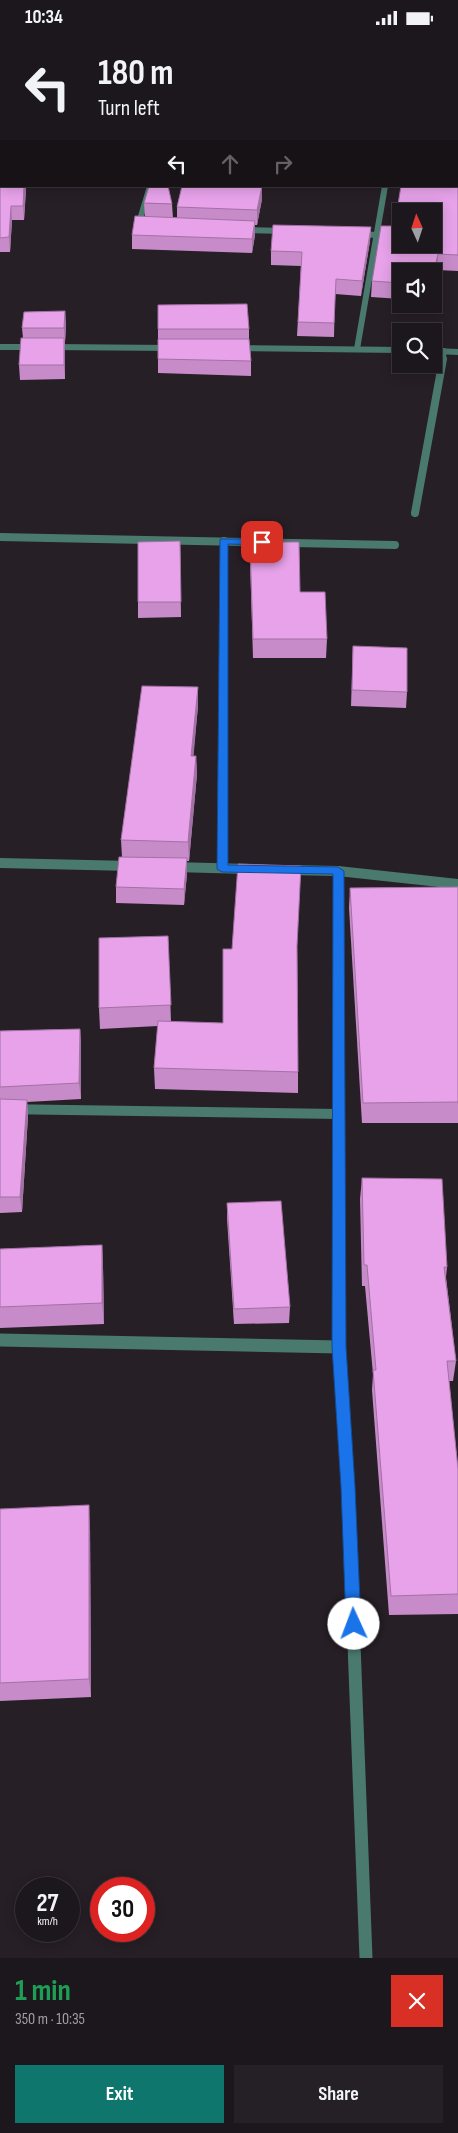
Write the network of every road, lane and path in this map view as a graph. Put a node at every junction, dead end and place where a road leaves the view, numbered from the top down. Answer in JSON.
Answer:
{"nodes":[{"id":1,"x":150,"y":187,"type":"edge"},
{"id":2,"x":385,"y":187,"type":"edge"},
{"id":3,"x":148,"y":227,"type":"edge"},
{"id":4,"x":238,"y":230,"type":"edge"},
{"id":5,"x":297,"y":232,"type":"edge"},
{"id":6,"x":347,"y":234,"type":"edge"},
{"id":7,"x":377,"y":235,"type":"junction"},
{"id":8,"x":0,"y":347,"type":"edge"},
{"id":9,"x":179,"y":348,"type":"edge"},
{"id":10,"x":228,"y":348,"type":"edge"},
{"id":11,"x":357,"y":349,"type":"junction"},
{"id":12,"x":392,"y":350,"type":"edge"},
{"id":13,"x":444,"y":351,"type":"joint"},
{"id":14,"x":458,"y":352,"type":"edge"},
{"id":15,"x":415,"y":513,"type":"dead end"},
{"id":16,"x":0,"y":537,"type":"edge"},
{"id":17,"x":224,"y":541,"type":"junction"},
{"id":18,"x":395,"y":545,"type":"dead end"},
{"id":19,"x":0,"y":863,"type":"edge"},
{"id":20,"x":145,"y":866,"type":"edge"},
{"id":21,"x":164,"y":867,"type":"edge"},
{"id":22,"x":222,"y":869,"type":"junction"},
{"id":23,"x":261,"y":869,"type":"edge"},
{"id":24,"x":280,"y":869,"type":"edge"},
{"id":25,"x":338,"y":871,"type":"junction"},
{"id":26,"x":458,"y":884,"type":"edge"},
{"id":27,"x":0,"y":1109,"type":"edge"},
{"id":28,"x":338,"y":1114,"type":"junction"},
{"id":29,"x":0,"y":1340,"type":"edge"},
{"id":30,"x":339,"y":1347,"type":"junction"},
{"id":31,"x":366,"y":1958,"type":"edge"}],
"edges":[{"from":1,"to":3,"type":"street"},
{"from":2,"to":7,"type":"street"},
{"from":4,"to":5,"type":"street"},
{"from":6,"to":7,"type":"street"},
{"from":7,"to":11,"type":"street"},
{"from":8,"to":9,"type":"street"},
{"from":10,"to":11,"type":"street"},
{"from":11,"to":12,"type":"street"},
{"from":13,"to":14,"type":"street"},
{"from":13,"to":15,"type":"street"},
{"from":16,"to":17,"type":"street"},
{"from":17,"to":18,"type":"street"},
{"from":17,"to":22,"type":"street"},
{"from":19,"to":20,"type":"street"},
{"from":21,"to":22,"type":"street"},
{"from":22,"to":23,"type":"street"},
{"from":24,"to":25,"type":"street"},
{"from":25,"to":26,"type":"street"},
{"from":25,"to":28,"type":"street"},
{"from":27,"to":28,"type":"street"},
{"from":28,"to":30,"type":"street"},
{"from":29,"to":30,"type":"street"},
{"from":30,"to":31,"type":"street"}]}
